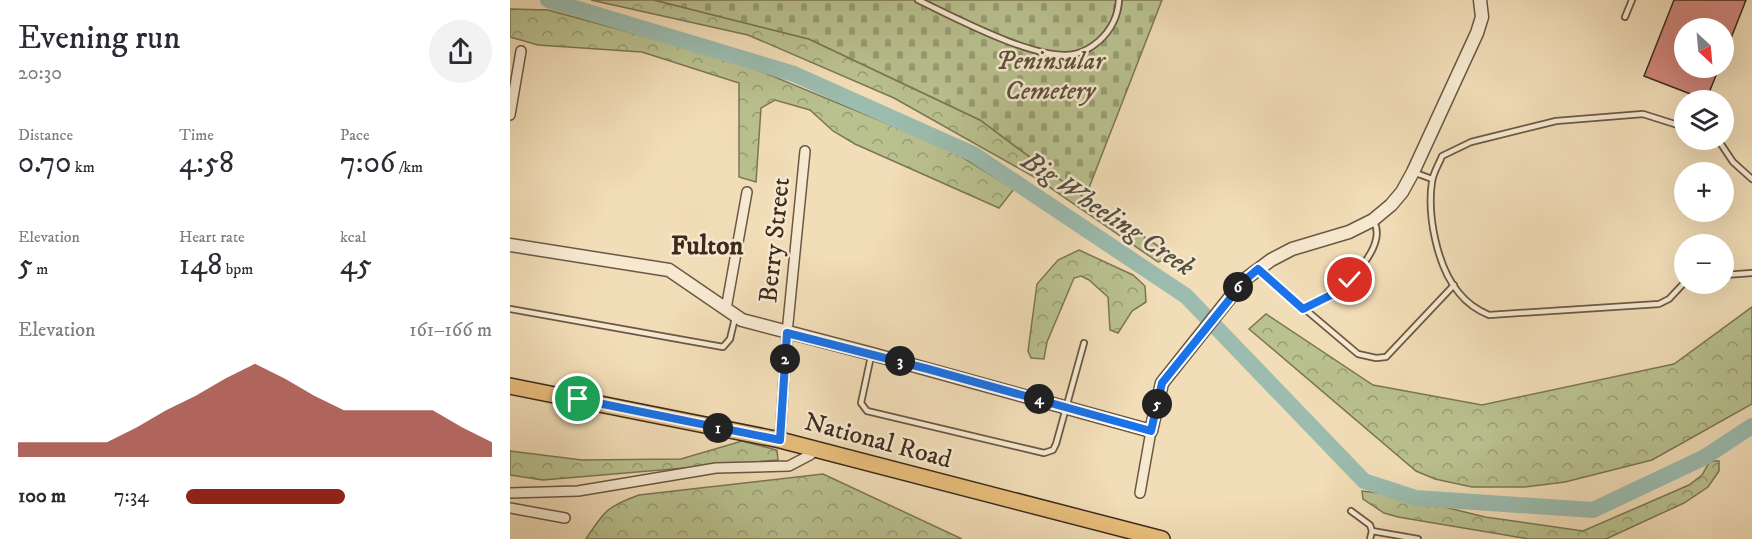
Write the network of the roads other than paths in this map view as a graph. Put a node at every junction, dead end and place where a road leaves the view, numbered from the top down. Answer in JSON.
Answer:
{"nodes":[{"id":1,"x":918,"y":0,"type":"edge"},
{"id":2,"x":1119,"y":0,"type":"edge"},
{"id":3,"x":1480,"y":0,"type":"edge"},
{"id":4,"x":1632,"y":0,"type":"edge"},
{"id":5,"x":1625,"y":17,"type":"dead end"},
{"id":6,"x":521,"y":51,"type":"dead end"},
{"id":7,"x":510,"y":115,"type":"edge"},
{"id":8,"x":1674,"y":124,"type":"edge"},
{"id":9,"x":1725,"y":150,"type":"edge"},
{"id":10,"x":805,"y":151,"type":"dead end"},
{"id":11,"x":1413,"y":172,"type":"junction"},
{"id":12,"x":1432,"y":179,"type":"junction"},
{"id":13,"x":1752,"y":179,"type":"edge"},
{"id":14,"x":747,"y":192,"type":"dead end"},
{"id":15,"x":1373,"y":220,"type":"junction"},
{"id":16,"x":510,"y":245,"type":"edge"},
{"id":17,"x":1258,"y":269,"type":"junction"},
{"id":18,"x":1752,"y":273,"type":"edge"},
{"id":19,"x":1734,"y":274,"type":"edge"},
{"id":20,"x":1454,"y":285,"type":"junction"},
{"id":21,"x":1674,"y":294,"type":"edge"},
{"id":22,"x":510,"y":309,"type":"edge"},
{"id":23,"x":1303,"y":309,"type":"junction"},
{"id":24,"x":730,"y":313,"type":"junction"},
{"id":25,"x":787,"y":333,"type":"junction"},
{"id":26,"x":1084,"y":343,"type":"dead end"},
{"id":27,"x":872,"y":354,"type":"junction"},
{"id":28,"x":510,"y":386,"type":"edge"},
{"id":29,"x":1067,"y":407,"type":"junction"},
{"id":30,"x":1151,"y":431,"type":"junction"},
{"id":31,"x":780,"y":440,"type":"junction"},
{"id":32,"x":816,"y":449,"type":"junction"},
{"id":33,"x":510,"y":493,"type":"edge"},
{"id":34,"x":1140,"y":493,"type":"dead end"},
{"id":35,"x":510,"y":508,"type":"edge"},
{"id":36,"x":1351,"y":511,"type":"dead end"},
{"id":37,"x":565,"y":518,"type":"dead end"},
{"id":38,"x":1372,"y":531,"type":"junction"},
{"id":39,"x":1162,"y":539,"type":"edge"},
{"id":40,"x":1370,"y":539,"type":"edge"},
{"id":41,"x":1418,"y":539,"type":"edge"}],
"edges":[{"from":1,"to":2,"type":"lane"},
{"from":3,"to":11,"type":"street"},
{"from":4,"to":5,"type":"lane"},
{"from":6,"to":7,"type":"street"},
{"from":8,"to":12,"type":"lane"},
{"from":9,"to":13,"type":"lane"},
{"from":10,"to":25,"type":"street","name":"Berry Street"},
{"from":11,"to":12,"type":"lane"},
{"from":11,"to":15,"type":"street"},
{"from":12,"to":20,"type":"lane"},
{"from":14,"to":24,"type":"street"},
{"from":15,"to":17,"type":"street"},
{"from":15,"to":23,"type":"lane"},
{"from":16,"to":24,"type":"street"},
{"from":17,"to":23,"type":"lane"},
{"from":17,"to":30,"type":"street"},
{"from":18,"to":19,"type":"lane"},
{"from":20,"to":21,"type":"lane"},
{"from":20,"to":23,"type":"lane"},
{"from":22,"to":24,"type":"lane"},
{"from":24,"to":25,"type":"street"},
{"from":25,"to":27,"type":"street"},
{"from":25,"to":31,"type":"street","name":"Berry Street"},
{"from":26,"to":29,"type":"lane"},
{"from":27,"to":29,"type":"street"},
{"from":27,"to":29,"type":"lane"},
{"from":28,"to":31,"type":"main road","name":"National Road"},
{"from":29,"to":30,"type":"street"},
{"from":30,"to":34,"type":"street"},
{"from":31,"to":32,"type":"main road","name":"National Road"},
{"from":32,"to":33,"type":"street"},
{"from":32,"to":39,"type":"main road","name":"National Road"},
{"from":35,"to":37,"type":"street"},
{"from":36,"to":38,"type":"lane"},
{"from":38,"to":40,"type":"lane"},
{"from":38,"to":41,"type":"lane"}]}
